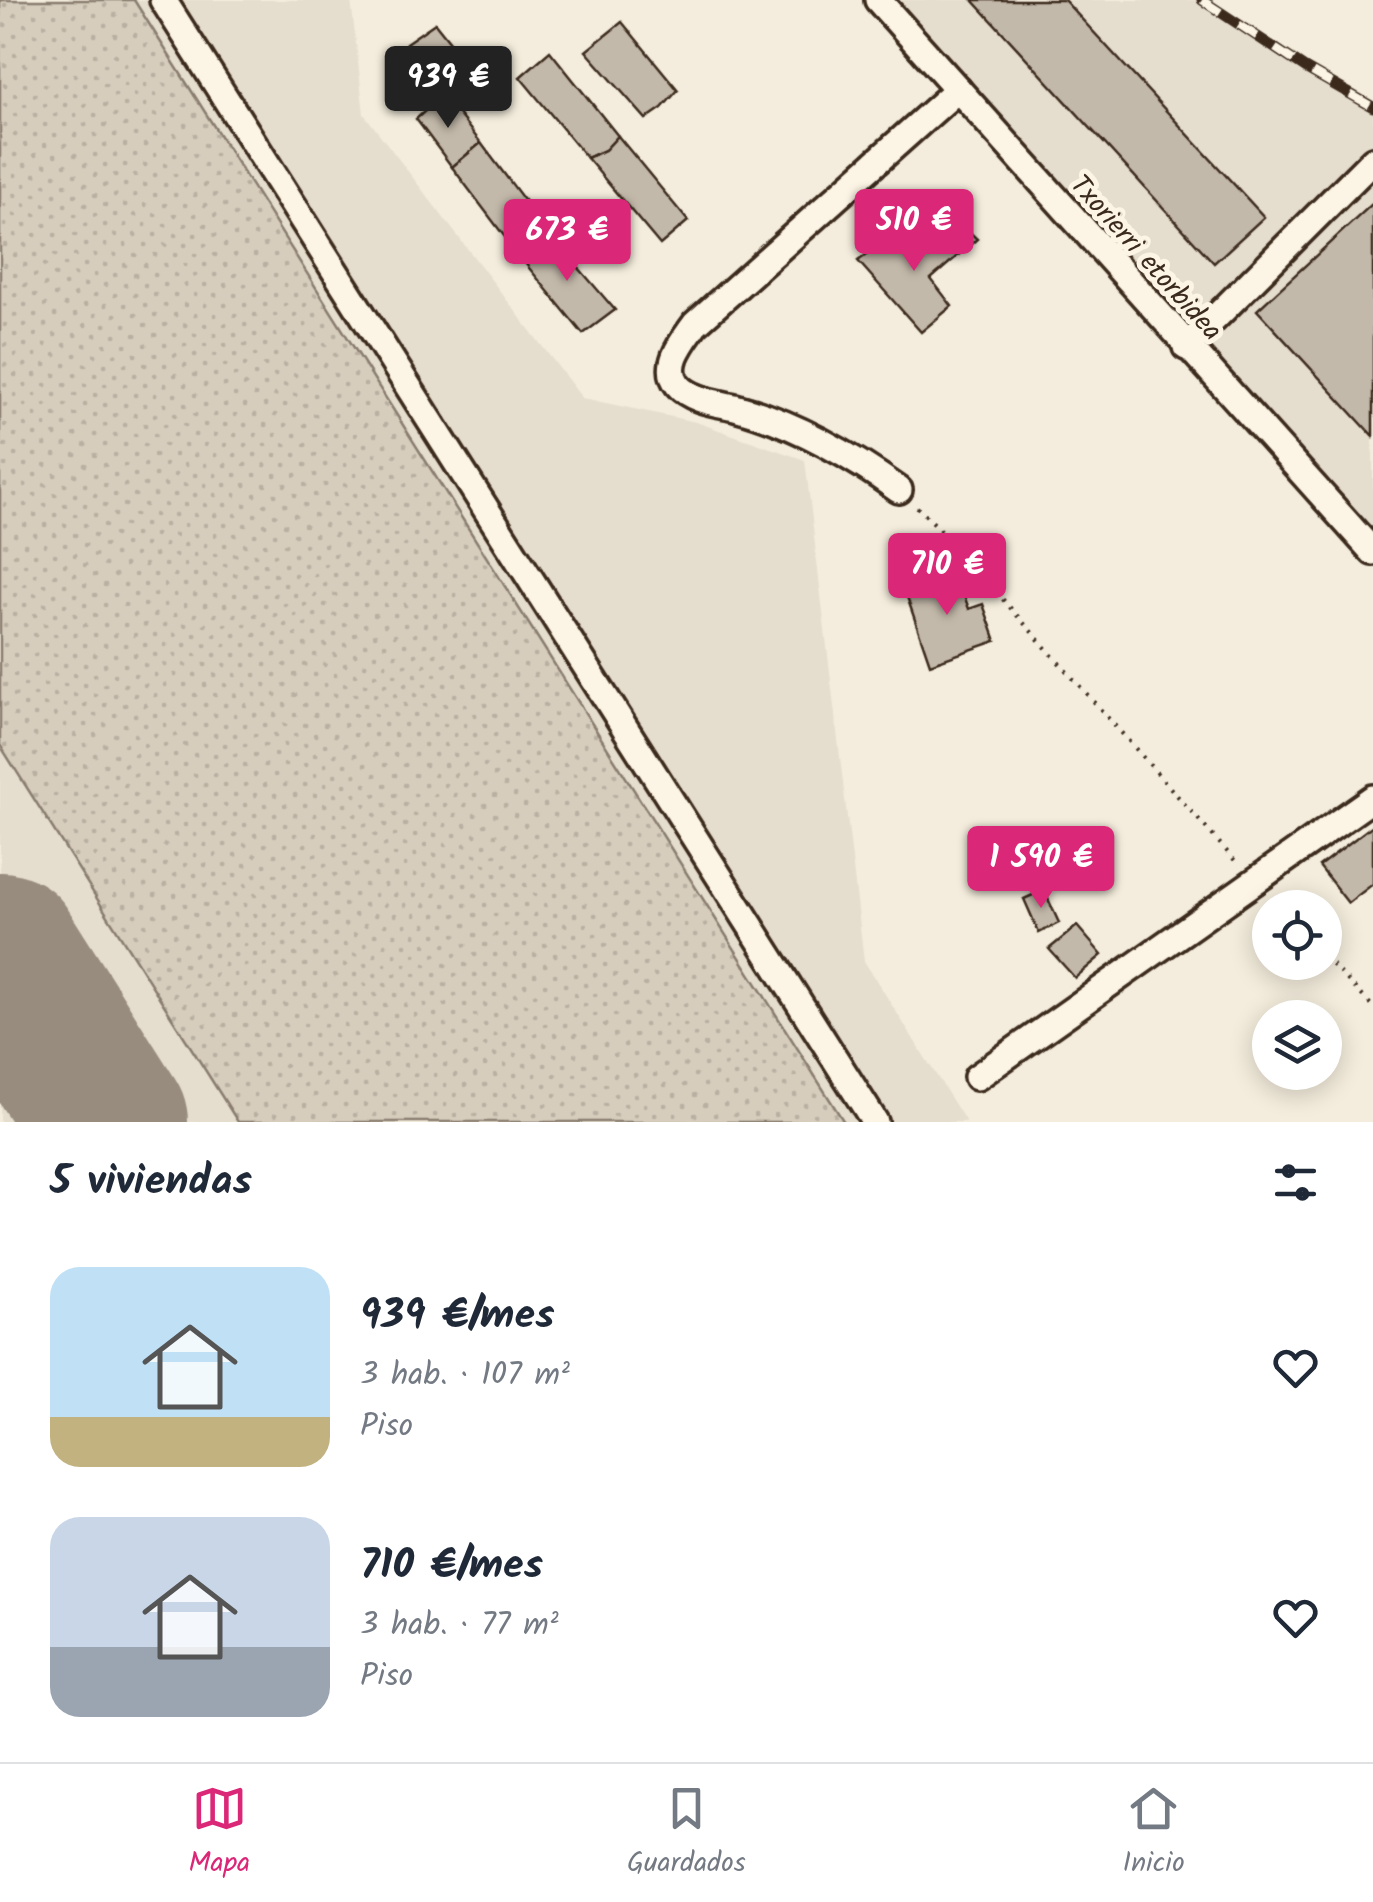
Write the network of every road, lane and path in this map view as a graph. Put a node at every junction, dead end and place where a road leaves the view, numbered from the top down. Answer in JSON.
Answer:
{"nodes":[{"id":1,"x":163,"y":0,"type":"edge"},
{"id":2,"x":182,"y":0,"type":"edge"},
{"id":3,"x":878,"y":0,"type":"edge"},
{"id":4,"x":191,"y":44,"type":"junction"},
{"id":5,"x":958,"y":90,"type":"junction"},
{"id":6,"x":1373,"y":160,"type":"edge"},
{"id":7,"x":1186,"y":347,"type":"junction"},
{"id":8,"x":899,"y":490,"type":"joint"},
{"id":9,"x":1373,"y":552,"type":"edge"},
{"id":10,"x":1373,"y":798,"type":"edge"},
{"id":11,"x":1254,"y":883,"type":"junction"},
{"id":12,"x":1342,"y":975,"type":"edge"},
{"id":13,"x":1373,"y":1007,"type":"edge"},
{"id":14,"x":977,"y":1077,"type":"dead end"},
{"id":15,"x":875,"y":1122,"type":"edge"}],
"edges":[{"from":1,"to":4,"type":"street"},
{"from":2,"to":4,"type":"street"},
{"from":3,"to":5,"type":"street","name":"Txorierri etorbidea"},
{"from":4,"to":15,"type":"street"},
{"from":5,"to":7,"type":"street","name":"Txorierri etorbidea"},
{"from":5,"to":8,"type":"street"},
{"from":6,"to":7,"type":"street"},
{"from":7,"to":9,"type":"street","name":"Txorierri etorbidea"},
{"from":8,"to":11,"type":"path"},
{"from":10,"to":11,"type":"street"},
{"from":11,"to":14,"type":"street"},
{"from":12,"to":13,"type":"path"}]}
